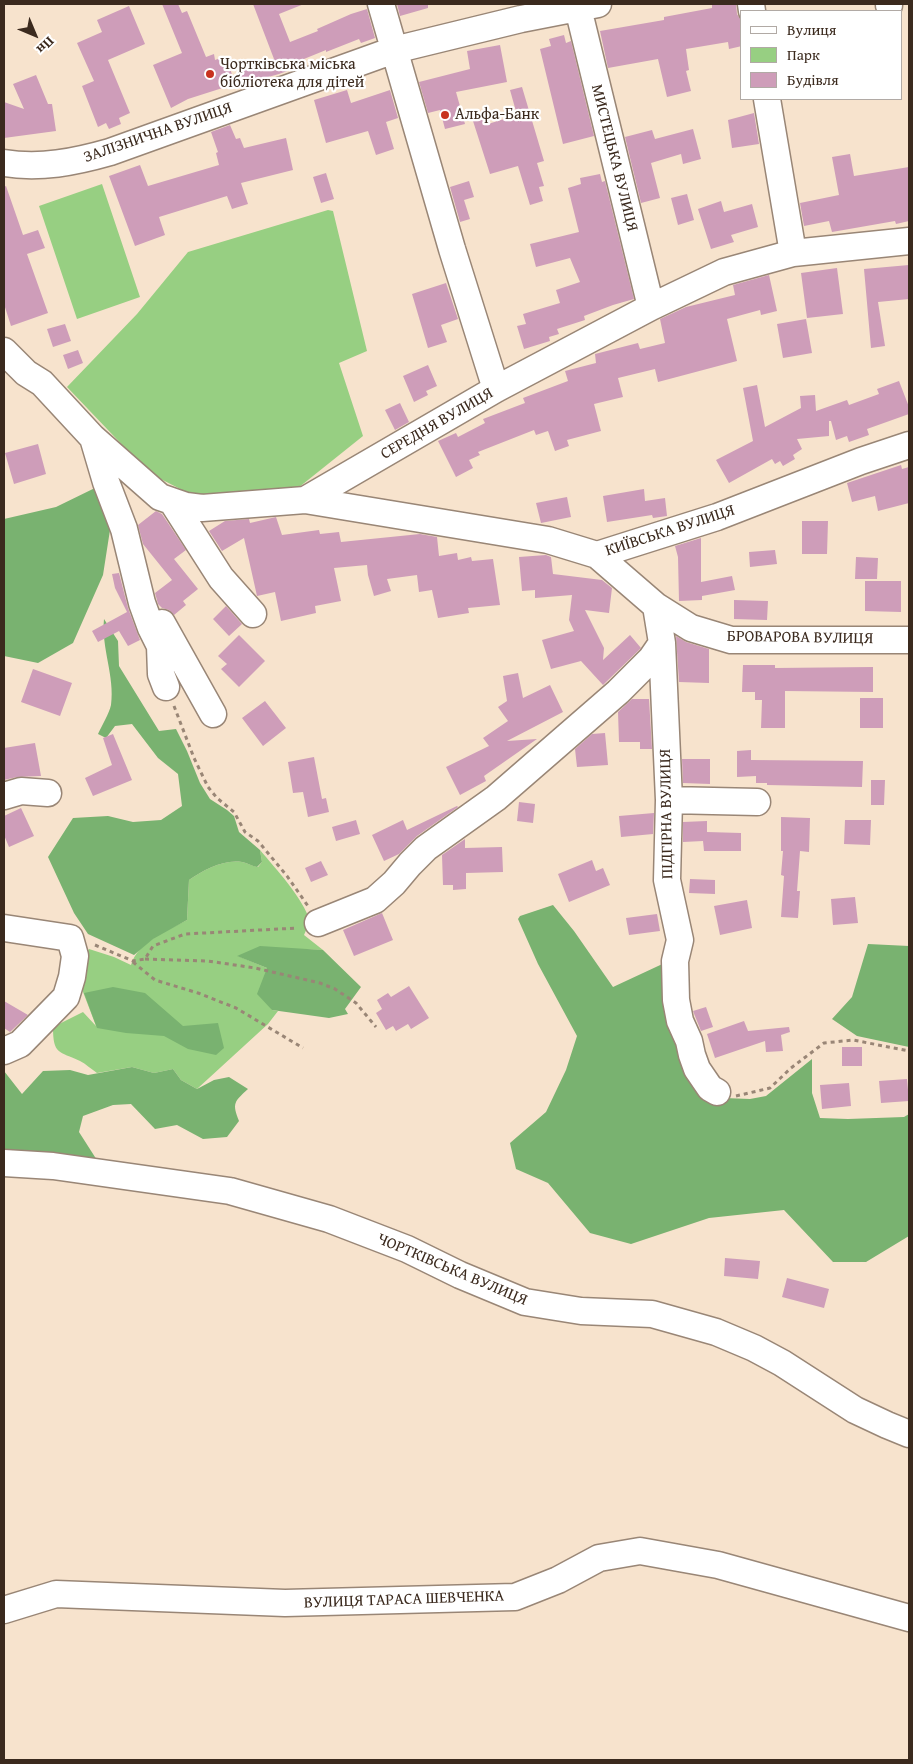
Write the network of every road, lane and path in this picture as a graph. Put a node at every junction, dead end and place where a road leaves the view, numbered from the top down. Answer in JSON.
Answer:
{"nodes":[{"id":1,"x":381,"y":4,"type":"edge"},
{"id":2,"x":588,"y":6,"type":"edge"},
{"id":3,"x":519,"y":11,"type":"edge"},
{"id":4,"x":394,"y":50,"type":"junction"},
{"id":5,"x":767,"y":100,"type":"edge"},
{"id":6,"x":4,"y":163,"type":"edge"},
{"id":7,"x":909,"y":241,"type":"edge"},
{"id":8,"x":793,"y":252,"type":"junction"},
{"id":9,"x":651,"y":307,"type":"junction"},
{"id":10,"x":4,"y":351,"type":"edge"},
{"id":11,"x":496,"y":389,"type":"junction"},
{"id":12,"x":93,"y":438,"type":"junction"},
{"id":13,"x":909,"y":445,"type":"edge"},
{"id":14,"x":305,"y":500,"type":"junction"},
{"id":15,"x":173,"y":503,"type":"junction"},
{"id":16,"x":597,"y":555,"type":"junction"},
{"id":17,"x":143,"y":606,"type":"junction"},
{"id":18,"x":656,"y":606,"type":"junction"},
{"id":19,"x":253,"y":614,"type":"dead end"},
{"id":20,"x":909,"y":640,"type":"edge"},
{"id":21,"x":662,"y":643,"type":"junction"},
{"id":22,"x":166,"y":687,"type":"joint"},
{"id":23,"x":213,"y":714,"type":"dead end"},
{"id":24,"x":48,"y":793,"type":"dead end"},
{"id":25,"x":4,"y":796,"type":"edge"},
{"id":26,"x":669,"y":800,"type":"junction"},
{"id":27,"x":757,"y":802,"type":"dead end"},
{"id":28,"x":318,"y":923,"type":"junction"},
{"id":29,"x":4,"y":928,"type":"edge"},
{"id":30,"x":70,"y":938,"type":"junction"},
{"id":31,"x":145,"y":959,"type":"junction"},
{"id":32,"x":133,"y":961,"type":"junction"},
{"id":33,"x":376,"y":1027,"type":"dead end"},
{"id":34,"x":303,"y":1048,"type":"dead end"},
{"id":35,"x":909,"y":1050,"type":"edge"},
{"id":36,"x":4,"y":1051,"type":"edge"},
{"id":37,"x":717,"y":1092,"type":"joint"},
{"id":38,"x":4,"y":1163,"type":"edge"},
{"id":39,"x":909,"y":1434,"type":"edge"},
{"id":40,"x":4,"y":1610,"type":"edge"},
{"id":41,"x":909,"y":1618,"type":"edge"}],
"edges":[{"from":1,"to":4,"type":"street"},
{"from":2,"to":3,"type":"street","name":"ЗАЛІЗНИЧНА ВУЛИЦЯ"},
{"from":2,"to":9,"type":"street","name":"МИСТЕЦЬКА ВУЛИЦЯ"},
{"from":3,"to":4,"type":"street","name":"ЗАЛІЗНИЧНА ВУЛИЦЯ"},
{"from":4,"to":6,"type":"street","name":"ЗАЛІЗНИЧНА ВУЛИЦЯ"},
{"from":4,"to":11,"type":"street"},
{"from":5,"to":8,"type":"street"},
{"from":7,"to":8,"type":"street","name":"СЕРЕДНЯ ВУЛИЦЯ"},
{"from":8,"to":9,"type":"street","name":"СЕРЕДНЯ ВУЛИЦЯ"},
{"from":9,"to":11,"type":"street","name":"СЕРЕДНЯ ВУЛИЦЯ"},
{"from":10,"to":12,"type":"street","name":"СЕРЕДНЯ ВУЛИЦЯ"},
{"from":11,"to":14,"type":"street","name":"СЕРЕДНЯ ВУЛИЦЯ"},
{"from":12,"to":15,"type":"street","name":"СЕРЕДНЯ ВУЛИЦЯ"},
{"from":12,"to":17,"type":"street"},
{"from":13,"to":16,"type":"street","name":"КИЇВСЬКА ВУЛИЦЯ"},
{"from":14,"to":15,"type":"street","name":"СЕРЕДНЯ ВУЛИЦЯ"},
{"from":14,"to":16,"type":"street","name":"КИЇВСЬКА ВУЛИЦЯ"},
{"from":15,"to":19,"type":"street"},
{"from":16,"to":18,"type":"street","name":"БРОВАРОВА ВУЛИЦЯ"},
{"from":17,"to":22,"type":"street"},
{"from":17,"to":23,"type":"street"},
{"from":18,"to":20,"type":"street","name":"БРОВАРОВА ВУЛИЦЯ"},
{"from":18,"to":21,"type":"street","name":"ПІДГІРНА ВУЛИЦЯ"},
{"from":21,"to":26,"type":"street","name":"ПІДГІРНА ВУЛИЦЯ"},
{"from":21,"to":28,"type":"street"},
{"from":22,"to":28,"type":"path"},
{"from":24,"to":25,"type":"street"},
{"from":26,"to":27,"type":"street"},
{"from":26,"to":37,"type":"street","name":"ПІДГІРНА ВУЛИЦЯ"},
{"from":28,"to":31,"type":"path"},
{"from":29,"to":30,"type":"street"},
{"from":30,"to":32,"type":"path"},
{"from":30,"to":36,"type":"street"},
{"from":31,"to":32,"type":"path"},
{"from":31,"to":33,"type":"path"},
{"from":32,"to":34,"type":"path"},
{"from":35,"to":37,"type":"path"},
{"from":38,"to":39,"type":"street","name":"ЧОРТКІВСЬКА ВУЛИЦЯ"},
{"from":40,"to":41,"type":"street","name":"ВУЛИЦЯ ТАРАСА ШЕВЧЕНКА"}]}
